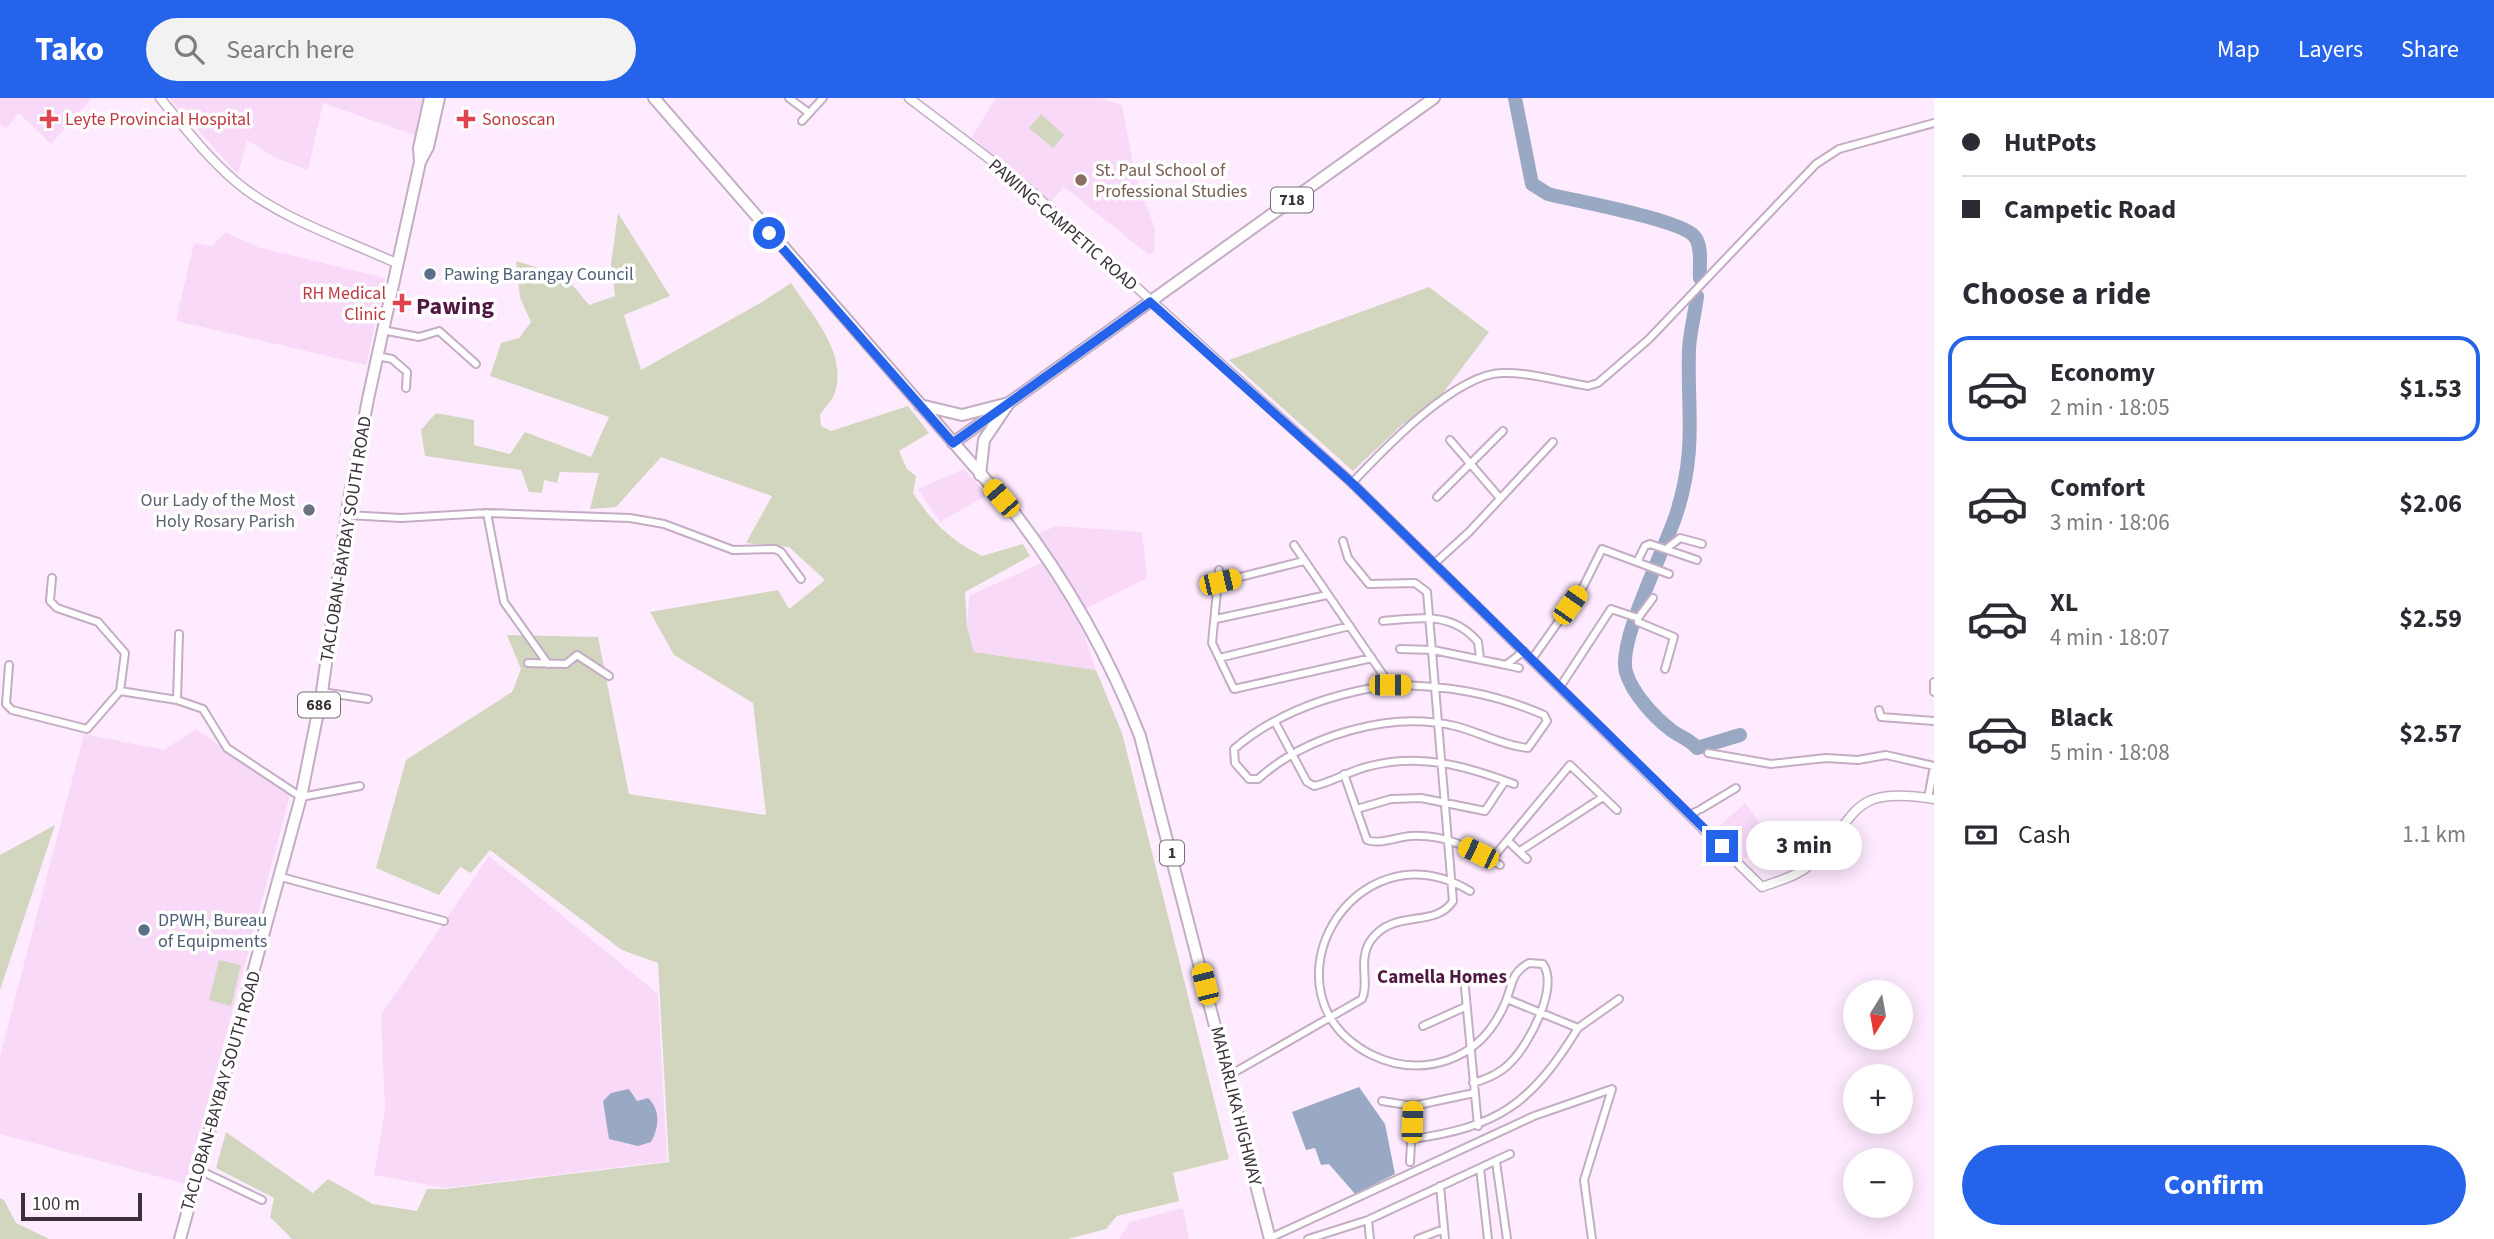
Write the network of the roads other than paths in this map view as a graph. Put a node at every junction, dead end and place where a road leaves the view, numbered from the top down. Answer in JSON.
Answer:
{"nodes":[{"id":1,"x":160,"y":98,"type":"edge"},
{"id":2,"x":430,"y":98,"type":"edge"},
{"id":3,"x":439,"y":98,"type":"edge"},
{"id":4,"x":789,"y":98,"type":"edge"},
{"id":5,"x":823,"y":98,"type":"edge"},
{"id":6,"x":909,"y":98,"type":"edge"},
{"id":7,"x":1434,"y":98,"type":"edge"},
{"id":8,"x":654,"y":99,"type":"edge"},
{"id":9,"x":809,"y":113,"type":"junction"},
{"id":10,"x":802,"y":121,"type":"dead end"},
{"id":11,"x":1934,"y":122,"type":"edge"},
{"id":12,"x":420,"y":162,"type":"junction"},
{"id":13,"x":396,"y":263,"type":"junction"},
{"id":14,"x":1150,"y":302,"type":"junction"},
{"id":15,"x":382,"y":330,"type":"junction"},
{"id":16,"x":377,"y":355,"type":"junction"},
{"id":17,"x":476,"y":364,"type":"dead end"},
{"id":18,"x":406,"y":387,"type":"dead end"},
{"id":19,"x":1009,"y":402,"type":"junction"},
{"id":20,"x":919,"y":405,"type":"junction"},
{"id":21,"x":1503,"y":431,"type":"dead end"},
{"id":22,"x":1450,"y":440,"type":"dead end"},
{"id":23,"x":1553,"y":442,"type":"dead end"},
{"id":24,"x":953,"y":443,"type":"junction"},
{"id":25,"x":1471,"y":463,"type":"junction"},
{"id":26,"x":980,"y":475,"type":"junction"},
{"id":27,"x":1352,"y":483,"type":"junction"},
{"id":28,"x":1437,"y":497,"type":"dead end"},
{"id":29,"x":1499,"y":497,"type":"junction"},
{"id":30,"x":487,"y":513,"type":"junction"},
{"id":31,"x":347,"y":515,"type":"junction"},
{"id":32,"x":1343,"y":541,"type":"dead end"},
{"id":33,"x":1702,"y":544,"type":"dead end"},
{"id":34,"x":1294,"y":545,"type":"dead end"},
{"id":35,"x":1664,"y":548,"type":"junction"},
{"id":36,"x":1697,"y":560,"type":"dead end"},
{"id":37,"x":1304,"y":561,"type":"junction"},
{"id":38,"x":1637,"y":562,"type":"junction"},
{"id":39,"x":1435,"y":564,"type":"junction"},
{"id":40,"x":1219,"y":570,"type":"dead end"},
{"id":41,"x":1669,"y":574,"type":"dead end"},
{"id":42,"x":52,"y":578,"type":"dead end"},
{"id":43,"x":801,"y":579,"type":"dead end"},
{"id":44,"x":1220,"y":582,"type":"junction"},
{"id":45,"x":1327,"y":595,"type":"junction"},
{"id":46,"x":1653,"y":598,"type":"dead end"},
{"id":47,"x":1430,"y":618,"type":"junction"},
{"id":48,"x":1635,"y":618,"type":"junction"},
{"id":49,"x":1216,"y":619,"type":"junction"},
{"id":50,"x":1383,"y":621,"type":"dead end"},
{"id":51,"x":1350,"y":626,"type":"junction"},
{"id":52,"x":179,"y":634,"type":"dead end"},
{"id":53,"x":1401,"y":649,"type":"dead end"},
{"id":54,"x":1433,"y":650,"type":"junction"},
{"id":55,"x":1524,"y":651,"type":"junction"},
{"id":56,"x":1219,"y":658,"type":"junction"},
{"id":57,"x":1372,"y":658,"type":"junction"},
{"id":58,"x":1480,"y":658,"type":"junction"},
{"id":59,"x":1532,"y":659,"type":"junction"},
{"id":60,"x":528,"y":663,"type":"dead end"},
{"id":61,"x":548,"y":664,"type":"junction"},
{"id":62,"x":1506,"y":665,"type":"junction"},
{"id":63,"x":1519,"y":668,"type":"dead end"},
{"id":64,"x":1665,"y":668,"type":"dead end"},
{"id":65,"x":0,"y":673,"type":"edge"},
{"id":66,"x":609,"y":676,"type":"dead end"},
{"id":67,"x":1934,"y":682,"type":"edge"},
{"id":68,"x":1390,"y":685,"type":"junction"},
{"id":69,"x":1437,"y":685,"type":"junction"},
{"id":70,"x":1560,"y":687,"type":"junction"},
{"id":71,"x":120,"y":691,"type":"junction"},
{"id":72,"x":322,"y":692,"type":"junction"},
{"id":73,"x":1934,"y":692,"type":"edge"},
{"id":74,"x":368,"y":699,"type":"dead end"},
{"id":75,"x":177,"y":700,"type":"junction"},
{"id":76,"x":1879,"y":710,"type":"dead end"},
{"id":77,"x":1275,"y":722,"type":"junction"},
{"id":78,"x":1934,"y":722,"type":"edge"},
{"id":79,"x":1438,"y":723,"type":"junction"},
{"id":80,"x":1708,"y":753,"type":"dead end"},
{"id":81,"x":1292,"y":755,"type":"junction"},
{"id":82,"x":1443,"y":761,"type":"junction"},
{"id":83,"x":1934,"y":766,"type":"edge"},
{"id":84,"x":1344,"y":774,"type":"junction"},
{"id":85,"x":1505,"y":781,"type":"junction"},
{"id":86,"x":1514,"y":784,"type":"dead end"},
{"id":87,"x":360,"y":786,"type":"dead end"},
{"id":88,"x":1737,"y":788,"type":"dead end"},
{"id":89,"x":301,"y":797,"type":"junction"},
{"id":90,"x":1603,"y":797,"type":"junction"},
{"id":91,"x":1931,"y":799,"type":"edge"},
{"id":92,"x":1446,"y":802,"type":"junction"},
{"id":93,"x":1357,"y":809,"type":"junction"},
{"id":94,"x":1617,"y":810,"type":"dead end"},
{"id":95,"x":1696,"y":812,"type":"junction"},
{"id":96,"x":1449,"y":839,"type":"junction"},
{"id":97,"x":1508,"y":841,"type":"junction"},
{"id":98,"x":1520,"y":851,"type":"junction"},
{"id":99,"x":1527,"y":859,"type":"dead end"},
{"id":100,"x":1491,"y":860,"type":"junction"},
{"id":101,"x":1500,"y":865,"type":"dead end"},
{"id":102,"x":281,"y":877,"type":"junction"},
{"id":103,"x":1453,"y":881,"type":"junction"},
{"id":104,"x":1470,"y":891,"type":"dead end"},
{"id":105,"x":444,"y":921,"type":"dead end"},
{"id":106,"x":1465,"y":988,"type":"dead end"},
{"id":107,"x":1507,"y":999,"type":"junction"},
{"id":108,"x":1619,"y":999,"type":"dead end"},
{"id":109,"x":1465,"y":1007,"type":"junction"},
{"id":110,"x":1540,"y":1014,"type":"junction"},
{"id":111,"x":1331,"y":1018,"type":"junction"},
{"id":112,"x":1423,"y":1026,"type":"dead end"},
{"id":113,"x":1578,"y":1028,"type":"junction"},
{"id":114,"x":1469,"y":1050,"type":"junction"},
{"id":115,"x":1228,"y":1076,"type":"junction"},
{"id":116,"x":1473,"y":1083,"type":"junction"},
{"id":117,"x":1474,"y":1093,"type":"junction"},
{"id":118,"x":1382,"y":1101,"type":"dead end"},
{"id":119,"x":1413,"y":1105,"type":"junction"},
{"id":120,"x":1478,"y":1126,"type":"junction"},
{"id":121,"x":1412,"y":1139,"type":"junction"},
{"id":122,"x":1510,"y":1154,"type":"dead end"},
{"id":123,"x":1410,"y":1162,"type":"dead end"},
{"id":124,"x":1496,"y":1162,"type":"junction"},
{"id":125,"x":1480,"y":1168,"type":"junction"},
{"id":126,"x":200,"y":1170,"type":"junction"},
{"id":127,"x":1440,"y":1186,"type":"junction"},
{"id":128,"x":262,"y":1200,"type":"dead end"},
{"id":129,"x":1368,"y":1220,"type":"junction"},
{"id":130,"x":1444,"y":1229,"type":"junction"},
{"id":131,"x":180,"y":1239,"type":"edge"},
{"id":132,"x":1270,"y":1239,"type":"edge"},
{"id":133,"x":1308,"y":1239,"type":"edge"},
{"id":134,"x":1370,"y":1239,"type":"edge"},
{"id":135,"x":1418,"y":1239,"type":"edge"},
{"id":136,"x":1445,"y":1239,"type":"edge"},
{"id":137,"x":1488,"y":1239,"type":"edge"},
{"id":138,"x":1507,"y":1239,"type":"edge"},
{"id":139,"x":1592,"y":1239,"type":"edge"}],
"edges":[{"from":1,"to":13,"type":"street"},
{"from":2,"to":12,"type":"main road","name":"TACLOBAN-BAYBAY SOUTH ROAD","number":"686"},
{"from":3,"to":12,"type":"main road","name":"TACLOBAN-BAYBAY SOUTH ROAD","number":"686"},
{"from":4,"to":9,"type":"street"},
{"from":5,"to":9,"type":"street"},
{"from":6,"to":14,"type":"street","name":"PAWING-CAMPETIC ROAD"},
{"from":7,"to":14,"type":"main road","number":"718"},
{"from":8,"to":20,"type":"main road","name":"MAHARLIKA HIGHWAY","number":"1"},
{"from":9,"to":10,"type":"street"},
{"from":11,"to":27,"type":"street"},
{"from":12,"to":13,"type":"main road","name":"TACLOBAN-BAYBAY SOUTH ROAD","number":"686"},
{"from":13,"to":15,"type":"main road","name":"TACLOBAN-BAYBAY SOUTH ROAD","number":"686"},
{"from":14,"to":19,"type":"main road","number":"718"},
{"from":14,"to":27,"type":"street","name":"PAWING-CAMPETIC ROAD"},
{"from":15,"to":16,"type":"main road","name":"TACLOBAN-BAYBAY SOUTH ROAD","number":"686"},
{"from":15,"to":17,"type":"street"},
{"from":16,"to":18,"type":"street"},
{"from":16,"to":31,"type":"main road","name":"TACLOBAN-BAYBAY SOUTH ROAD","number":"686"},
{"from":19,"to":20,"type":"main road"},
{"from":19,"to":24,"type":"main road","number":"718"},
{"from":19,"to":26,"type":"main road"},
{"from":20,"to":24,"type":"main road","name":"MAHARLIKA HIGHWAY","number":"1"},
{"from":21,"to":25,"type":"street"},
{"from":22,"to":25,"type":"street"},
{"from":23,"to":29,"type":"street"},
{"from":24,"to":26,"type":"main road","name":"MAHARLIKA HIGHWAY","number":"1"},
{"from":25,"to":28,"type":"street"},
{"from":25,"to":29,"type":"street"},
{"from":26,"to":115,"type":"main road","name":"MAHARLIKA HIGHWAY","number":"1"},
{"from":27,"to":39,"type":"street","name":"PAWING-CAMPETIC ROAD"},
{"from":29,"to":39,"type":"street"},
{"from":30,"to":31,"type":"street"},
{"from":30,"to":43,"type":"street"},
{"from":30,"to":61,"type":"street"},
{"from":31,"to":72,"type":"main road","name":"TACLOBAN-BAYBAY SOUTH ROAD","number":"686"},
{"from":32,"to":47,"type":"street"},
{"from":33,"to":35,"type":"street"},
{"from":34,"to":37,"type":"street"},
{"from":35,"to":36,"type":"street"},
{"from":35,"to":38,"type":"street"},
{"from":37,"to":44,"type":"street"},
{"from":37,"to":45,"type":"street"},
{"from":38,"to":41,"type":"street"},
{"from":38,"to":59,"type":"street"},
{"from":39,"to":55,"type":"street","name":"PAWING-CAMPETIC ROAD"},
{"from":40,"to":44,"type":"street"},
{"from":42,"to":71,"type":"street"},
{"from":44,"to":49,"type":"street"},
{"from":45,"to":49,"type":"street"},
{"from":45,"to":51,"type":"street"},
{"from":46,"to":48,"type":"street"},
{"from":47,"to":50,"type":"street"},
{"from":47,"to":54,"type":"street"},
{"from":47,"to":58,"type":"street"},
{"from":48,"to":64,"type":"street"},
{"from":48,"to":70,"type":"street"},
{"from":49,"to":56,"type":"street"},
{"from":51,"to":56,"type":"street"},
{"from":51,"to":57,"type":"street"},
{"from":52,"to":75,"type":"street"},
{"from":53,"to":54,"type":"street"},
{"from":54,"to":58,"type":"street"},
{"from":54,"to":69,"type":"street"},
{"from":55,"to":59,"type":"street","name":"PAWING-CAMPETIC ROAD"},
{"from":55,"to":62,"type":"street"},
{"from":56,"to":57,"type":"street"},
{"from":57,"to":68,"type":"street"},
{"from":58,"to":62,"type":"street"},
{"from":59,"to":70,"type":"street","name":"PAWING-CAMPETIC ROAD"},
{"from":60,"to":61,"type":"street"},
{"from":61,"to":66,"type":"street"},
{"from":62,"to":63,"type":"street"},
{"from":65,"to":71,"type":"street"},
{"from":67,"to":73,"type":"street"},
{"from":68,"to":69,"type":"street"},
{"from":68,"to":77,"type":"street"},
{"from":69,"to":79,"type":"street"},
{"from":69,"to":79,"type":"street"},
{"from":70,"to":95,"type":"street","name":"PAWING-CAMPETIC ROAD"},
{"from":71,"to":75,"type":"street"},
{"from":72,"to":74,"type":"street"},
{"from":72,"to":89,"type":"main road","name":"TACLOBAN-BAYBAY SOUTH ROAD","number":"686"},
{"from":75,"to":89,"type":"street"},
{"from":76,"to":78,"type":"street"},
{"from":77,"to":81,"type":"street"},
{"from":77,"to":81,"type":"street"},
{"from":79,"to":81,"type":"street"},
{"from":79,"to":82,"type":"street"},
{"from":80,"to":83,"type":"street"},
{"from":81,"to":84,"type":"street"},
{"from":82,"to":84,"type":"street"},
{"from":82,"to":85,"type":"street"},
{"from":82,"to":92,"type":"street"},
{"from":83,"to":91,"type":"street"},
{"from":84,"to":93,"type":"street"},
{"from":85,"to":86,"type":"street"},
{"from":85,"to":92,"type":"street"},
{"from":87,"to":89,"type":"street"},
{"from":88,"to":95,"type":"street"},
{"from":89,"to":102,"type":"main road","name":"TACLOBAN-BAYBAY SOUTH ROAD","number":"686"},
{"from":90,"to":94,"type":"street"},
{"from":90,"to":97,"type":"street"},
{"from":90,"to":98,"type":"street"},
{"from":91,"to":95,"type":"street","name":"PAWING-CAMPETIC ROAD"},
{"from":92,"to":93,"type":"street"},
{"from":92,"to":96,"type":"street"},
{"from":93,"to":96,"type":"street"},
{"from":96,"to":100,"type":"street"},
{"from":96,"to":103,"type":"street"},
{"from":97,"to":98,"type":"street"},
{"from":97,"to":100,"type":"street"},
{"from":98,"to":99,"type":"street"},
{"from":100,"to":101,"type":"street"},
{"from":102,"to":105,"type":"street"},
{"from":102,"to":126,"type":"main road","name":"TACLOBAN-BAYBAY SOUTH ROAD","number":"686"},
{"from":103,"to":104,"type":"street"},
{"from":103,"to":111,"type":"street"},
{"from":103,"to":111,"type":"street"},
{"from":106,"to":109,"type":"street"},
{"from":107,"to":110,"type":"street"},
{"from":107,"to":110,"type":"street"},
{"from":107,"to":114,"type":"street"},
{"from":108,"to":113,"type":"street"},
{"from":109,"to":112,"type":"street"},
{"from":109,"to":114,"type":"street"},
{"from":110,"to":113,"type":"street"},
{"from":110,"to":116,"type":"street"},
{"from":111,"to":114,"type":"street"},
{"from":111,"to":115,"type":"street"},
{"from":113,"to":120,"type":"street"},
{"from":114,"to":116,"type":"street"},
{"from":115,"to":132,"type":"main road","name":"MAHARLIKA HIGHWAY","number":"1"},
{"from":116,"to":117,"type":"street"},
{"from":117,"to":119,"type":"street"},
{"from":117,"to":120,"type":"street"},
{"from":118,"to":119,"type":"street"},
{"from":119,"to":121,"type":"street"},
{"from":120,"to":121,"type":"street"},
{"from":121,"to":123,"type":"street"},
{"from":122,"to":124,"type":"street"},
{"from":124,"to":125,"type":"street"},
{"from":124,"to":138,"type":"street"},
{"from":125,"to":127,"type":"street"},
{"from":125,"to":137,"type":"street"},
{"from":126,"to":128,"type":"street"},
{"from":126,"to":131,"type":"main road","name":"TACLOBAN-BAYBAY SOUTH ROAD","number":"686"},
{"from":127,"to":129,"type":"street"},
{"from":127,"to":130,"type":"street"},
{"from":129,"to":133,"type":"street"},
{"from":129,"to":134,"type":"street"},
{"from":130,"to":135,"type":"street"},
{"from":130,"to":136,"type":"street"},
{"from":132,"to":139,"type":"street"}]}
